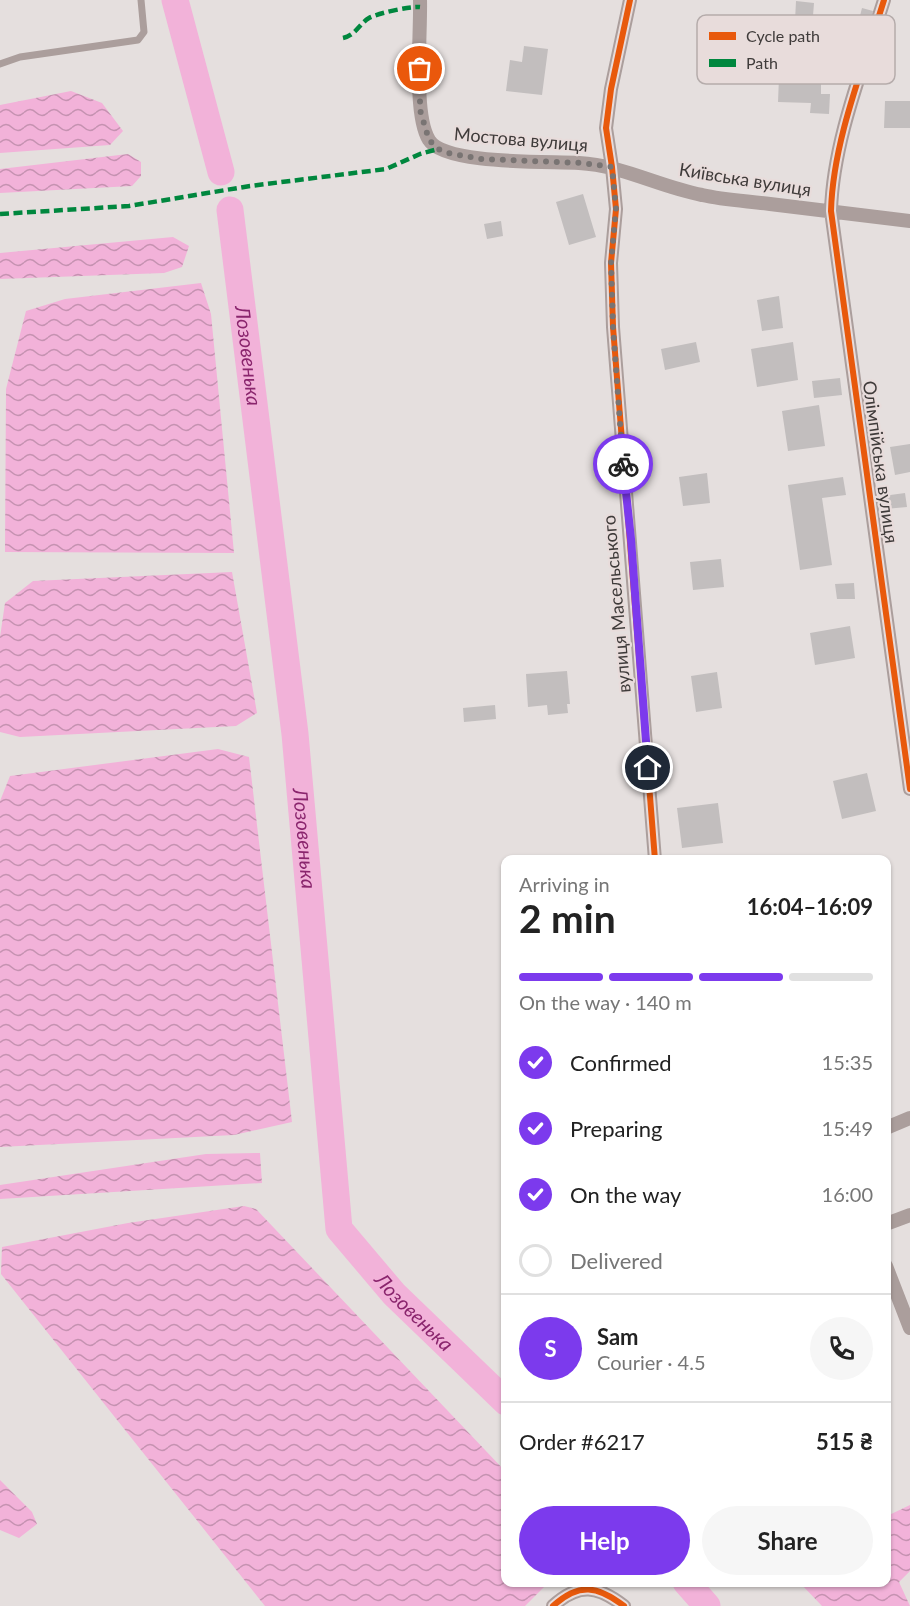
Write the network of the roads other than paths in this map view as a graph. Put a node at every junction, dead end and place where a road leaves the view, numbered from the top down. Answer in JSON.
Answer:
{"nodes":[{"id":1,"x":141,"y":0,"type":"edge"},
{"id":2,"x":420,"y":0,"type":"edge"},
{"id":3,"x":630,"y":0,"type":"edge"},
{"id":4,"x":884,"y":0,"type":"edge"},
{"id":5,"x":879,"y":15,"type":"edge"},
{"id":6,"x":0,"y":64,"type":"edge"},
{"id":7,"x":859,"y":84,"type":"edge"},
{"id":8,"x":612,"y":167,"type":"junction"},
{"id":9,"x":831,"y":212,"type":"junction"},
{"id":10,"x":910,"y":220,"type":"edge"},
{"id":11,"x":910,"y":789,"type":"edge"},
{"id":12,"x":656,"y":855,"type":"edge"},
{"id":13,"x":910,"y":1118,"type":"edge"},
{"id":14,"x":891,"y":1126,"type":"edge"},
{"id":15,"x":910,"y":1215,"type":"edge"},
{"id":16,"x":891,"y":1222,"type":"edge"},
{"id":17,"x":891,"y":1279,"type":"edge"},
{"id":18,"x":910,"y":1328,"type":"edge"},
{"id":19,"x":553,"y":1606,"type":"edge"},
{"id":20,"x":624,"y":1606,"type":"edge"}],
"edges":[{"from":1,"to":6,"type":"lane"},
{"from":2,"to":8,"type":"street","name":"Мостова вулиця"},
{"from":3,"to":8,"type":"street","name":"вулиця Масельського"},
{"from":4,"to":5,"type":"street","name":"Олімпійська вулиця"},
{"from":7,"to":9,"type":"street","name":"Олімпійська вулиця"},
{"from":8,"to":9,"type":"street","name":"Київська вулиця"},
{"from":8,"to":12,"type":"street","name":"вулиця Масельського"},
{"from":9,"to":10,"type":"street","name":"Київська вулиця"},
{"from":9,"to":11,"type":"street","name":"Олімпійська вулиця"},
{"from":13,"to":14,"type":"street"},
{"from":15,"to":16,"type":"street"},
{"from":17,"to":18,"type":"street"},
{"from":19,"to":20,"type":"street"}]}
